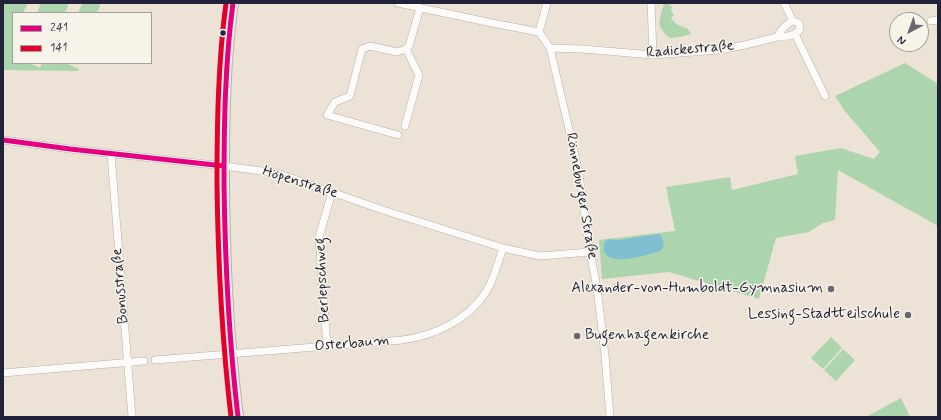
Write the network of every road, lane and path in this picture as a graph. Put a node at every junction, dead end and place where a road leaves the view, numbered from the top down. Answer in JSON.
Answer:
{"nodes":[{"id":1,"x":233,"y":3,"type":"edge"},
{"id":2,"x":398,"y":3,"type":"edge"},
{"id":3,"x":547,"y":3,"type":"edge"},
{"id":4,"x":651,"y":3,"type":"edge"},
{"id":5,"x":784,"y":3,"type":"edge"},
{"id":6,"x":420,"y":8,"type":"junction"},
{"id":7,"x":793,"y":21,"type":"junction"},
{"id":8,"x":539,"y":32,"type":"junction"},
{"id":9,"x":795,"y":34,"type":"junction"},
{"id":10,"x":777,"y":36,"type":"junction"},
{"id":11,"x":550,"y":48,"type":"junction"},
{"id":12,"x":406,"y":49,"type":"junction"},
{"id":13,"x":653,"y":55,"type":"junction"},
{"id":14,"x":824,"y":96,"type":"dead end"},
{"id":15,"x":405,"y":126,"type":"dead end"},
{"id":16,"x":398,"y":135,"type":"dead end"},
{"id":17,"x":3,"y":140,"type":"edge"},
{"id":18,"x":111,"y":154,"type":"junction"},
{"id":19,"x":224,"y":166,"type":"junction"},
{"id":20,"x":332,"y":192,"type":"junction"},
{"id":21,"x":503,"y":248,"type":"junction"},
{"id":22,"x":590,"y":252,"type":"junction"},
{"id":23,"x":327,"y":346,"type":"junction"},
{"id":24,"x":232,"y":354,"type":"junction"},
{"id":25,"x":156,"y":360,"type":"dead end"},
{"id":26,"x":144,"y":361,"type":"dead end"},
{"id":27,"x":127,"y":363,"type":"junction"},
{"id":28,"x":3,"y":373,"type":"edge"},
{"id":29,"x":132,"y":417,"type":"edge"},
{"id":30,"x":238,"y":417,"type":"edge"},
{"id":31,"x":610,"y":417,"type":"edge"}],
"edges":[{"from":1,"to":19,"type":"street"},
{"from":2,"to":6,"type":"street"},
{"from":3,"to":8,"type":"street"},
{"from":4,"to":13,"type":"street"},
{"from":5,"to":7,"type":"street"},
{"from":6,"to":8,"type":"street"},
{"from":6,"to":12,"type":"street"},
{"from":7,"to":9,"type":"street"},
{"from":7,"to":10,"type":"street","name":"Radickestraße"},
{"from":8,"to":11,"type":"street"},
{"from":9,"to":10,"type":"street","name":"Radickestraße"},
{"from":9,"to":14,"type":"street"},
{"from":10,"to":13,"type":"street","name":"Radickestraße"},
{"from":11,"to":13,"type":"street","name":"Radickestraße"},
{"from":11,"to":22,"type":"street","name":"Rönneburger Straße"},
{"from":12,"to":15,"type":"street"},
{"from":12,"to":16,"type":"street"},
{"from":17,"to":18,"type":"street","name":"Höpenstraße"},
{"from":18,"to":19,"type":"street","name":"Höpenstraße"},
{"from":18,"to":27,"type":"street","name":"Bonusstraße"},
{"from":19,"to":20,"type":"street","name":"Höpenstraße"},
{"from":19,"to":24,"type":"street"},
{"from":20,"to":21,"type":"street","name":"Höpenstraße"},
{"from":20,"to":23,"type":"street","name":"Berlepschweg"},
{"from":21,"to":22,"type":"street","name":"Höpenstraße"},
{"from":21,"to":23,"type":"street","name":"Osterbaum"},
{"from":22,"to":31,"type":"street","name":"Rönneburger Straße"},
{"from":23,"to":24,"type":"street","name":"Osterbaum"},
{"from":24,"to":25,"type":"street","name":"Osterbaum"},
{"from":24,"to":30,"type":"street"},
{"from":26,"to":27,"type":"street"},
{"from":27,"to":28,"type":"street"},
{"from":27,"to":29,"type":"street","name":"Bonusstraße"}]}
